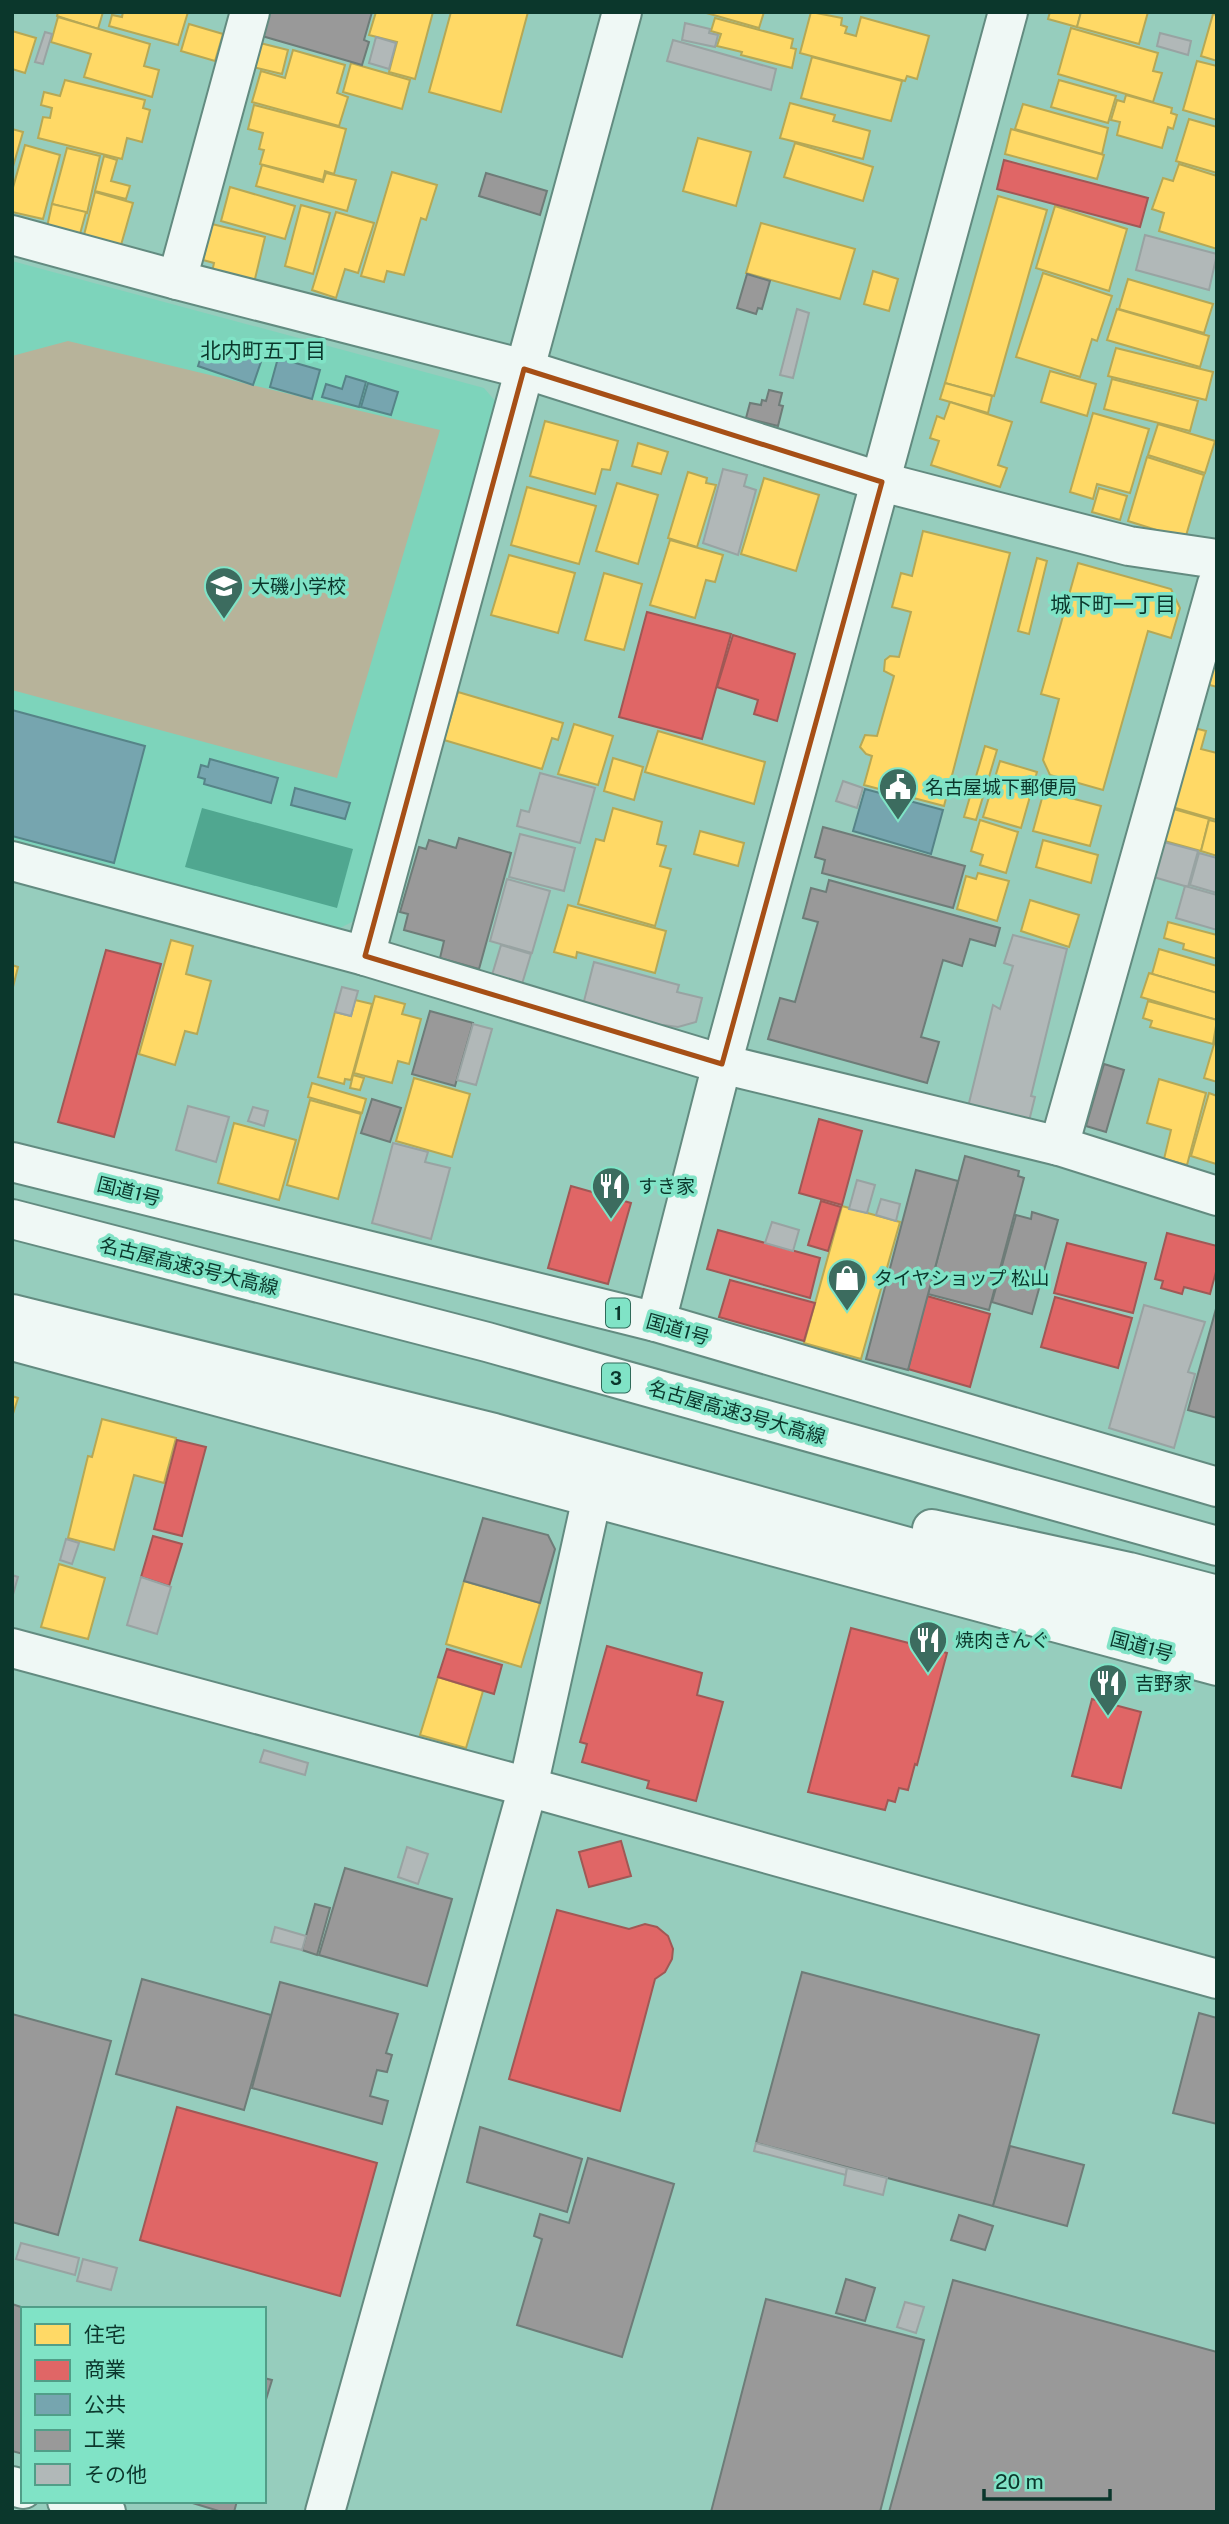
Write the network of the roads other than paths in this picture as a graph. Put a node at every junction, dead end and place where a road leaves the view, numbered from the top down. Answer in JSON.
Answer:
{"nodes":[{"id":1,"x":250,"y":12,"type":"edge"},
{"id":2,"x":622,"y":12,"type":"edge"},
{"id":3,"x":1008,"y":12,"type":"edge"},
{"id":4,"x":12,"y":235,"type":"edge"},
{"id":5,"x":177,"y":280,"type":"junction"},
{"id":6,"x":524,"y":369,"type":"junction"},
{"id":7,"x":882,"y":482,"type":"junction"},
{"id":8,"x":1217,"y":559,"type":"edge"},
{"id":9,"x":1217,"y":584,"type":"edge"},
{"id":10,"x":12,"y":861,"type":"edge"},
{"id":11,"x":365,"y":956,"type":"junction"},
{"id":12,"x":722,"y":1065,"type":"junction"},
{"id":13,"x":1059,"y":1146,"type":"junction"},
{"id":14,"x":12,"y":1162,"type":"edge"},
{"id":15,"x":1217,"y":1196,"type":"edge"},
{"id":16,"x":12,"y":1219,"type":"edge"},
{"id":17,"x":12,"y":1314,"type":"edge"},
{"id":18,"x":656,"y":1322,"type":"junction"},
{"id":19,"x":12,"y":1340,"type":"edge"},
{"id":20,"x":495,"y":1433,"type":"junction"},
{"id":21,"x":1217,"y":1487,"type":"edge"},
{"id":22,"x":592,"y":1497,"type":"junction"},
{"id":23,"x":1217,"y":1546,"type":"edge"},
{"id":24,"x":1217,"y":1595,"type":"edge"},
{"id":25,"x":1217,"y":1632,"type":"edge"},
{"id":26,"x":12,"y":1648,"type":"edge"},
{"id":27,"x":1217,"y":1666,"type":"edge"},
{"id":28,"x":527,"y":1787,"type":"junction"},
{"id":29,"x":1217,"y":1979,"type":"edge"},
{"id":30,"x":74,"y":2503,"type":"edge"},
{"id":31,"x":106,"y":2512,"type":"edge"},
{"id":32,"x":325,"y":2512,"type":"edge"}],
"edges":[{"from":1,"to":5,"type":"main road"},
{"from":2,"to":6,"type":"main road"},
{"from":3,"to":7,"type":"main road"},
{"from":4,"to":5,"type":"main road"},
{"from":5,"to":6,"type":"main road"},
{"from":6,"to":7,"type":"main road"},
{"from":6,"to":11,"type":"main road"},
{"from":7,"to":8,"type":"main road"},
{"from":7,"to":12,"type":"main road"},
{"from":9,"to":13,"type":"main road"},
{"from":10,"to":11,"type":"main road"},
{"from":11,"to":12,"type":"main road"},
{"from":12,"to":13,"type":"main road"},
{"from":12,"to":18,"type":"main road"},
{"from":13,"to":15,"type":"main road"},
{"from":14,"to":18,"type":"main road","name":"国道1号","number":"1"},
{"from":16,"to":23,"type":"main road","name":"名古屋高速3号大高線","number":"3"},
{"from":17,"to":20,"type":"main road"},
{"from":18,"to":21,"type":"main road","name":"国道1号","number":"1"},
{"from":19,"to":22,"type":"main road","name":"国道1号"},
{"from":20,"to":24,"type":"main road"},
{"from":20,"to":25,"type":"main road"},
{"from":22,"to":27,"type":"main road","name":"国道1号"},
{"from":22,"to":28,"type":"main road"},
{"from":26,"to":28,"type":"main road"},
{"from":28,"to":29,"type":"main road"},
{"from":28,"to":32,"type":"main road"},
{"from":30,"to":31,"type":"main road"}]}
